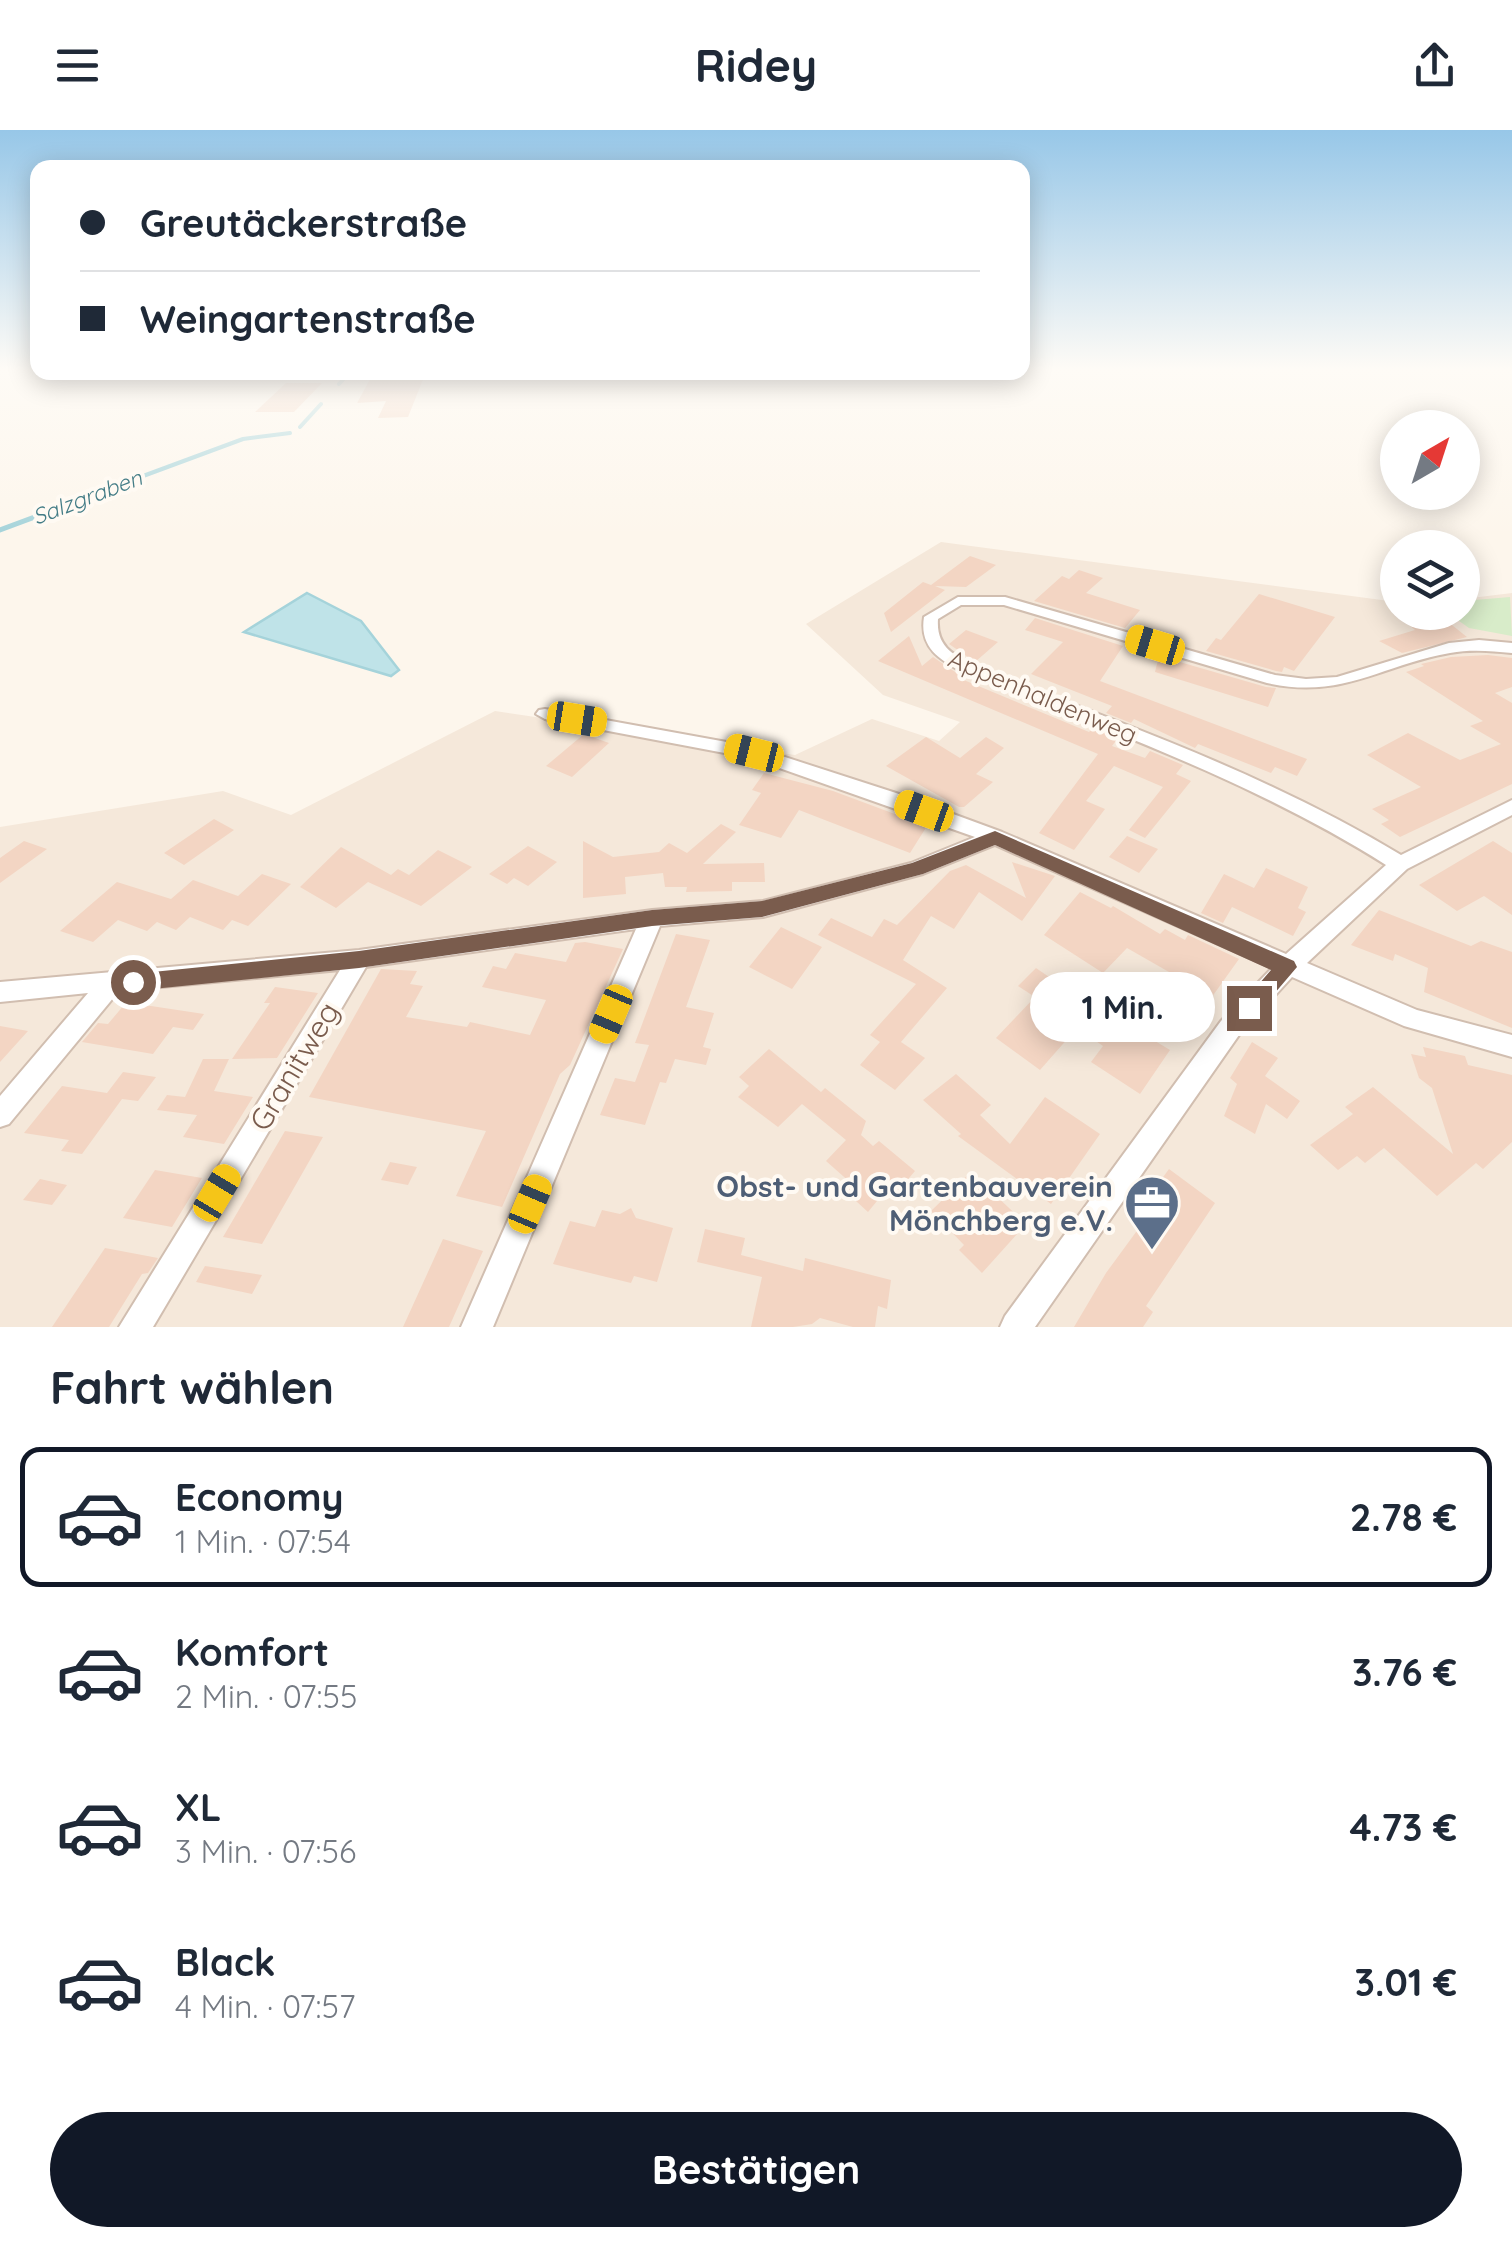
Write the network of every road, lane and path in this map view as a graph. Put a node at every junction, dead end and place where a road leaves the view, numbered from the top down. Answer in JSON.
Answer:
{"nodes":[{"id":1,"x":1512,"y":648,"type":"edge"},
{"id":2,"x":545,"y":714,"type":"dead end"},
{"id":3,"x":1512,"y":807,"type":"edge"},
{"id":4,"x":995,"y":837,"type":"junction"},
{"id":5,"x":1400,"y":864,"type":"junction"},
{"id":6,"x":652,"y":918,"type":"junction"},
{"id":7,"x":359,"y":959,"type":"junction"},
{"id":8,"x":1287,"y":967,"type":"junction"},
{"id":9,"x":110,"y":985,"type":"junction"},
{"id":10,"x":0,"y":992,"type":"edge"},
{"id":11,"x":1512,"y":1046,"type":"edge"},
{"id":12,"x":0,"y":1115,"type":"edge"},
{"id":13,"x":136,"y":1327,"type":"edge"},
{"id":14,"x":477,"y":1327,"type":"edge"},
{"id":15,"x":1016,"y":1327,"type":"edge"}],
"edges":[{"from":1,"to":5,"type":"street","name":"Appenhaldenweg"},
{"from":2,"to":4,"type":"street"},
{"from":3,"to":5,"type":"street"},
{"from":4,"to":6,"type":"street"},
{"from":4,"to":8,"type":"street"},
{"from":5,"to":8,"type":"street"},
{"from":6,"to":7,"type":"street"},
{"from":6,"to":14,"type":"street"},
{"from":7,"to":9,"type":"street"},
{"from":7,"to":13,"type":"street","name":"Granitweg"},
{"from":8,"to":11,"type":"street"},
{"from":8,"to":15,"type":"street"},
{"from":9,"to":10,"type":"street"},
{"from":9,"to":12,"type":"street"}]}
